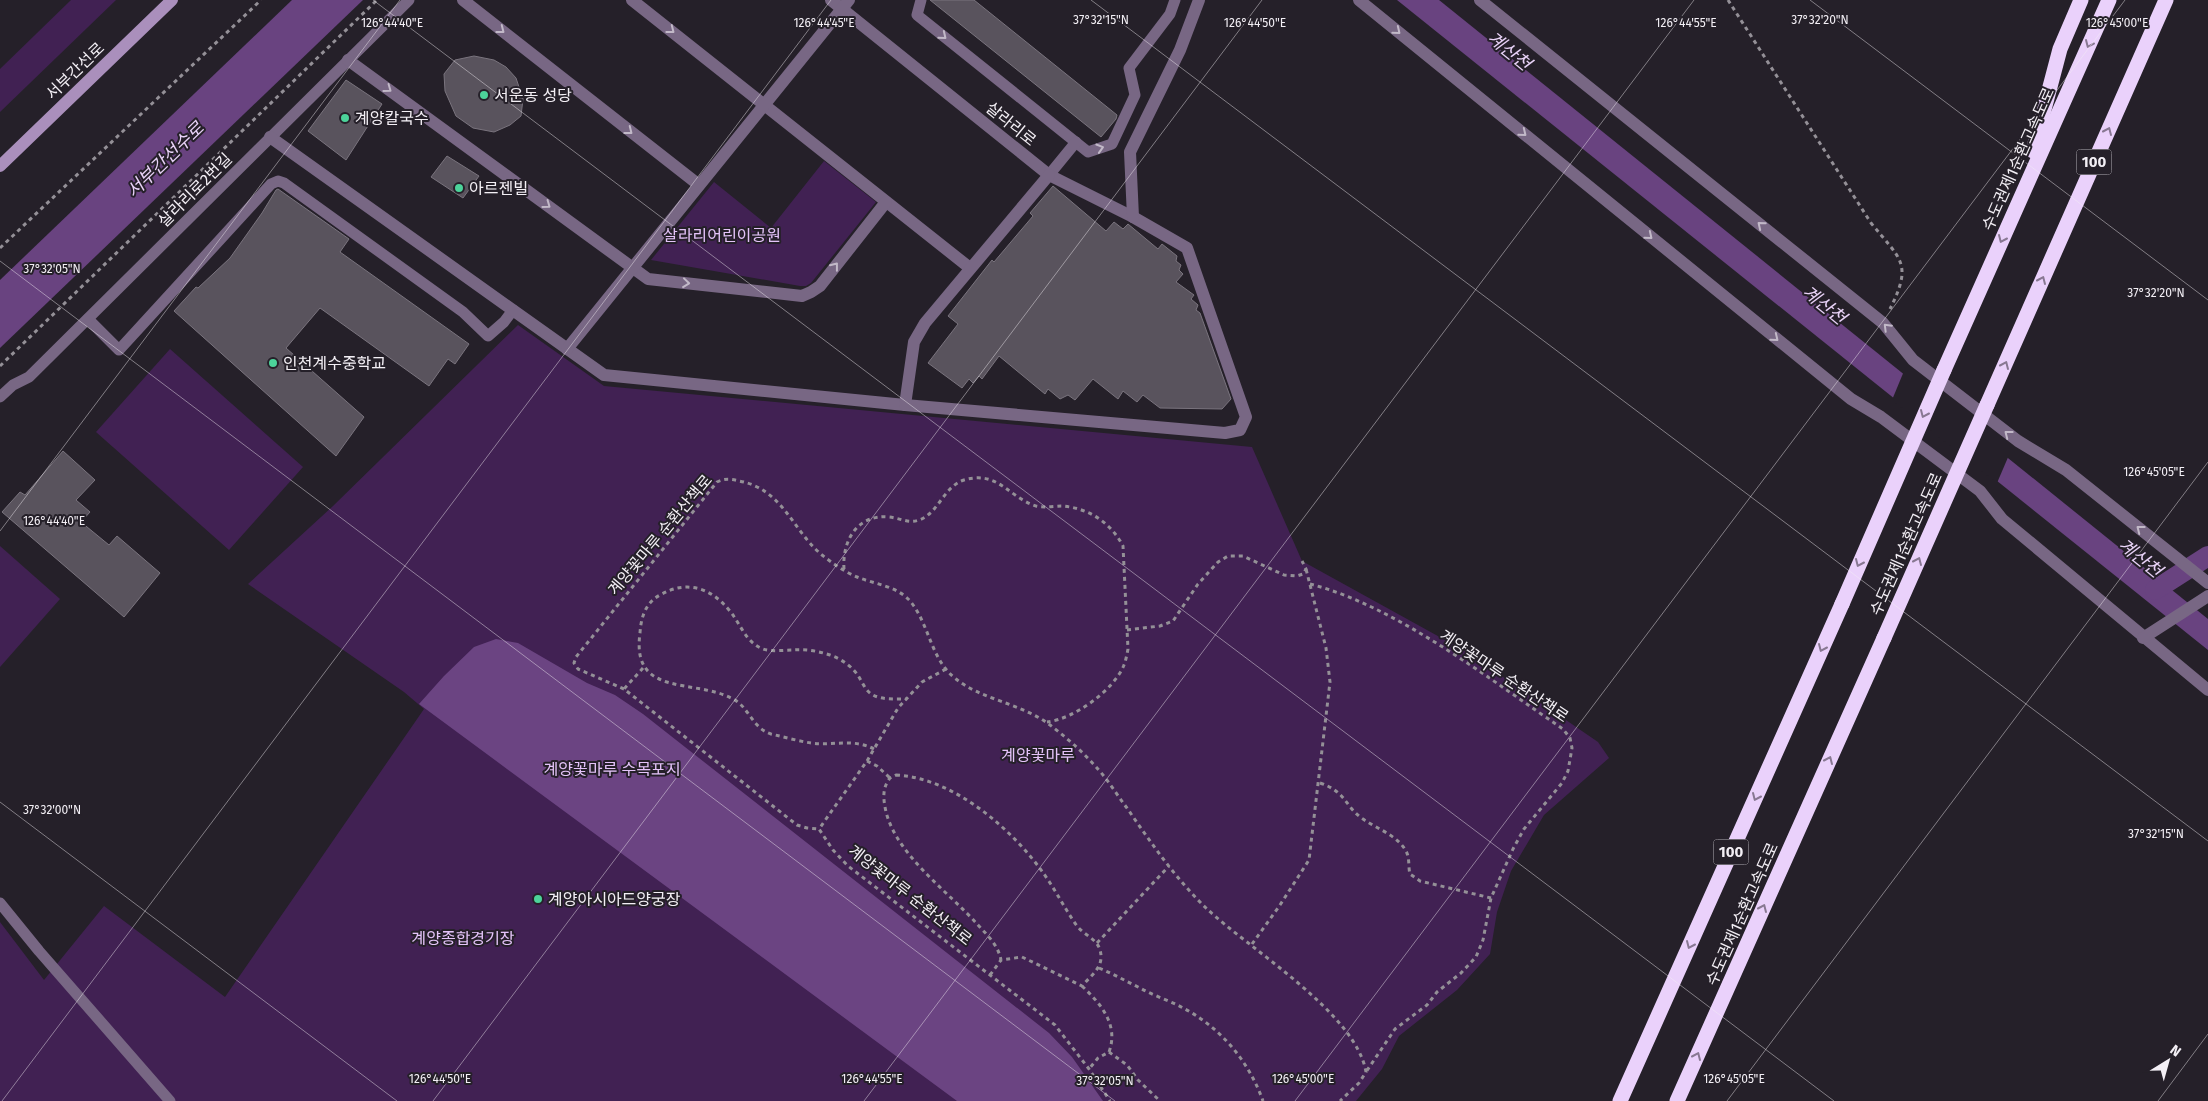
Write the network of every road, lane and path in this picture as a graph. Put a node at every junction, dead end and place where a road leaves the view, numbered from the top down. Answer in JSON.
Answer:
{"nodes":[{"id":1,"x":172,"y":0,"type":"edge"},
{"id":2,"x":261,"y":0,"type":"edge"},
{"id":3,"x":377,"y":0,"type":"edge"},
{"id":4,"x":409,"y":0,"type":"edge"},
{"id":5,"x":463,"y":0,"type":"edge"},
{"id":6,"x":632,"y":0,"type":"edge"},
{"id":7,"x":831,"y":0,"type":"edge"},
{"id":8,"x":921,"y":0,"type":"edge"},
{"id":9,"x":1175,"y":0,"type":"edge"},
{"id":10,"x":1199,"y":0,"type":"edge"},
{"id":11,"x":1359,"y":0,"type":"edge"},
{"id":12,"x":1480,"y":0,"type":"edge"},
{"id":13,"x":1728,"y":0,"type":"edge"},
{"id":14,"x":2081,"y":0,"type":"edge"},
{"id":15,"x":2109,"y":0,"type":"edge"},
{"id":16,"x":2166,"y":0,"type":"edge"},
{"id":17,"x":845,"y":4,"type":"edge"},
{"id":18,"x":348,"y":60,"type":"junction"},
{"id":19,"x":764,"y":105,"type":"junction"},
{"id":20,"x":270,"y":137,"type":"junction"},
{"id":21,"x":1076,"y":142,"type":"junction"},
{"id":22,"x":0,"y":166,"type":"edge"},
{"id":23,"x":1049,"y":175,"type":"junction"},
{"id":24,"x":699,"y":185,"type":"junction"},
{"id":25,"x":2021,"y":195,"type":"junction"},
{"id":26,"x":886,"y":202,"type":"junction"},
{"id":27,"x":1133,"y":217,"type":"junction"},
{"id":28,"x":0,"y":248,"type":"edge"},
{"id":29,"x":632,"y":267,"type":"junction"},
{"id":30,"x":970,"y":268,"type":"junction"},
{"id":31,"x":513,"y":310,"type":"junction"},
{"id":32,"x":88,"y":319,"type":"junction"},
{"id":33,"x":1883,"y":323,"type":"junction"},
{"id":34,"x":567,"y":349,"type":"junction"},
{"id":35,"x":0,"y":366,"type":"edge"},
{"id":36,"x":0,"y":397,"type":"edge"},
{"id":37,"x":905,"y":405,"type":"junction"},
{"id":38,"x":1302,"y":561,"type":"dead end"},
{"id":39,"x":844,"y":569,"type":"junction"},
{"id":40,"x":1306,"y":569,"type":"junction"},
{"id":41,"x":2204,"y":579,"type":"edge"},
{"id":42,"x":1310,"y":584,"type":"junction"},
{"id":43,"x":2208,"y":596,"type":"edge"},
{"id":44,"x":1127,"y":630,"type":"junction"},
{"id":45,"x":2146,"y":636,"type":"junction"},
{"id":46,"x":643,"y":668,"type":"junction"},
{"id":47,"x":946,"y":669,"type":"junction"},
{"id":48,"x":624,"y":689,"type":"junction"},
{"id":49,"x":2208,"y":690,"type":"edge"},
{"id":50,"x":906,"y":699,"type":"junction"},
{"id":51,"x":1047,"y":722,"type":"junction"},
{"id":52,"x":874,"y":749,"type":"junction"},
{"id":53,"x":867,"y":761,"type":"junction"},
{"id":54,"x":890,"y":778,"type":"junction"},
{"id":55,"x":1320,"y":783,"type":"junction"},
{"id":56,"x":819,"y":829,"type":"junction"},
{"id":57,"x":1169,"y":866,"type":"junction"},
{"id":58,"x":1491,"y":898,"type":"junction"},
{"id":59,"x":0,"y":903,"type":"edge"},
{"id":60,"x":1096,"y":943,"type":"junction"},
{"id":61,"x":1252,"y":944,"type":"junction"},
{"id":62,"x":1001,"y":960,"type":"junction"},
{"id":63,"x":1099,"y":968,"type":"junction"},
{"id":64,"x":990,"y":975,"type":"junction"},
{"id":65,"x":1082,"y":986,"type":"junction"},
{"id":66,"x":1109,"y":1052,"type":"junction"},
{"id":67,"x":1089,"y":1069,"type":"junction"},
{"id":68,"x":1366,"y":1072,"type":"junction"},
{"id":69,"x":170,"y":1101,"type":"edge"},
{"id":70,"x":1110,"y":1101,"type":"edge"},
{"id":71,"x":1160,"y":1101,"type":"edge"},
{"id":72,"x":1263,"y":1101,"type":"edge"},
{"id":73,"x":1340,"y":1101,"type":"edge"},
{"id":74,"x":1620,"y":1101,"type":"edge"},
{"id":75,"x":1677,"y":1101,"type":"edge"}],
"edges":[{"from":1,"to":22,"type":"main road","name":"서부간선로"},
{"from":2,"to":28,"type":"path"},
{"from":3,"to":35,"type":"path"},
{"from":4,"to":18,"type":"lane","name":"살라리로2번길"},
{"from":5,"to":24,"type":"street","one_way":true},
{"from":6,"to":19,"type":"street","one_way":true},
{"from":7,"to":17,"type":"street","name":"살라리로"},
{"from":8,"to":21,"type":"lane","one_way":true},
{"from":21,"to":9,"type":"lane","one_way":true},
{"from":10,"to":27,"type":"street"},
{"from":11,"to":45,"type":"street","one_way":true},
{"from":33,"to":12,"type":"street","one_way":true},
{"from":13,"to":33,"type":"path"},
{"from":14,"to":25,"type":"highway"},
{"from":15,"to":25,"type":"highway","name":"수도권제1순환고속도로","number":"100","one_way":true},
{"from":75,"to":16,"type":"highway","name":"수도권제1순환고속도로","number":"100","one_way":true,"bridge":true},
{"from":17,"to":19,"type":"street"},
{"from":17,"to":23,"type":"street","name":"살라리로"},
{"from":18,"to":20,"type":"lane","name":"살라리로2번길"},
{"from":18,"to":29,"type":"street","one_way":true},
{"from":19,"to":24,"type":"street"},
{"from":19,"to":26,"type":"street"},
{"from":20,"to":31,"type":"street"},
{"from":20,"to":32,"type":"lane","name":"살라리로2번길"},
{"from":21,"to":23,"type":"lane"},
{"from":23,"to":27,"type":"street","name":"살라리로"},
{"from":23,"to":30,"type":"street"},
{"from":24,"to":29,"type":"street"},
{"from":25,"to":74,"type":"highway","name":"수도권제1순환고속도로","number":"100","one_way":true,"bridge":true},
{"from":29,"to":26,"type":"street","one_way":true},
{"from":26,"to":30,"type":"street"},
{"from":27,"to":37,"type":"street","name":"살라리로"},
{"from":29,"to":34,"type":"street"},
{"from":30,"to":37,"type":"street"},
{"from":31,"to":32,"type":"lane"},
{"from":31,"to":34,"type":"street"},
{"from":32,"to":36,"type":"lane","name":"살라리로2번길"},
{"from":41,"to":33,"type":"street","one_way":true},
{"from":34,"to":37,"type":"street"},
{"from":38,"to":40,"type":"path"},
{"from":39,"to":44,"type":"path"},
{"from":39,"to":47,"type":"path","name":"계양꽃마루 순환산책로"},
{"from":39,"to":48,"type":"path","name":"계양꽃마루 순환산책로"},
{"from":40,"to":42,"type":"path"},
{"from":40,"to":44,"type":"path"},
{"from":42,"to":55,"type":"path"},
{"from":42,"to":58,"type":"path","name":"계양꽃마루 순환산책로"},
{"from":43,"to":45,"type":"street"},
{"from":44,"to":51,"type":"path"},
{"from":45,"to":49,"type":"street"},
{"from":46,"to":48,"type":"path"},
{"from":46,"to":50,"type":"path"},
{"from":46,"to":52,"type":"path"},
{"from":47,"to":50,"type":"path"},
{"from":47,"to":51,"type":"path","name":"계양꽃마루 순환산책로"},
{"from":48,"to":56,"type":"path","name":"계양꽃마루 순환산책로"},
{"from":50,"to":52,"type":"path"},
{"from":51,"to":57,"type":"path","name":"계양꽃마루 순환산책로"},
{"from":52,"to":53,"type":"path"},
{"from":53,"to":54,"type":"path"},
{"from":53,"to":56,"type":"path"},
{"from":54,"to":60,"type":"path"},
{"from":54,"to":62,"type":"path","name":"계양꽃마루 순환산책로"},
{"from":55,"to":58,"type":"path"},
{"from":55,"to":61,"type":"path"},
{"from":56,"to":64,"type":"path","name":"계양꽃마루 순환산책로"},
{"from":57,"to":60,"type":"path"},
{"from":57,"to":61,"type":"path","name":"계양꽃마루 순환산책로"},
{"from":58,"to":68,"type":"path","name":"계양꽃마루 순환산책로"},
{"from":59,"to":69,"type":"lane"},
{"from":60,"to":63,"type":"path"},
{"from":61,"to":68,"type":"path","name":"계양꽃마루 순환산책로"},
{"from":62,"to":64,"type":"path"},
{"from":62,"to":65,"type":"path"},
{"from":63,"to":65,"type":"path"},
{"from":63,"to":72,"type":"path"},
{"from":64,"to":67,"type":"path","name":"계양꽃마루 순환산책로"},
{"from":65,"to":66,"type":"path"},
{"from":66,"to":67,"type":"path"},
{"from":66,"to":71,"type":"path"},
{"from":67,"to":70,"type":"path","name":"계양꽃마루 순환산책로"},
{"from":68,"to":73,"type":"path","name":"계양꽃마루 순환산책로"}]}
